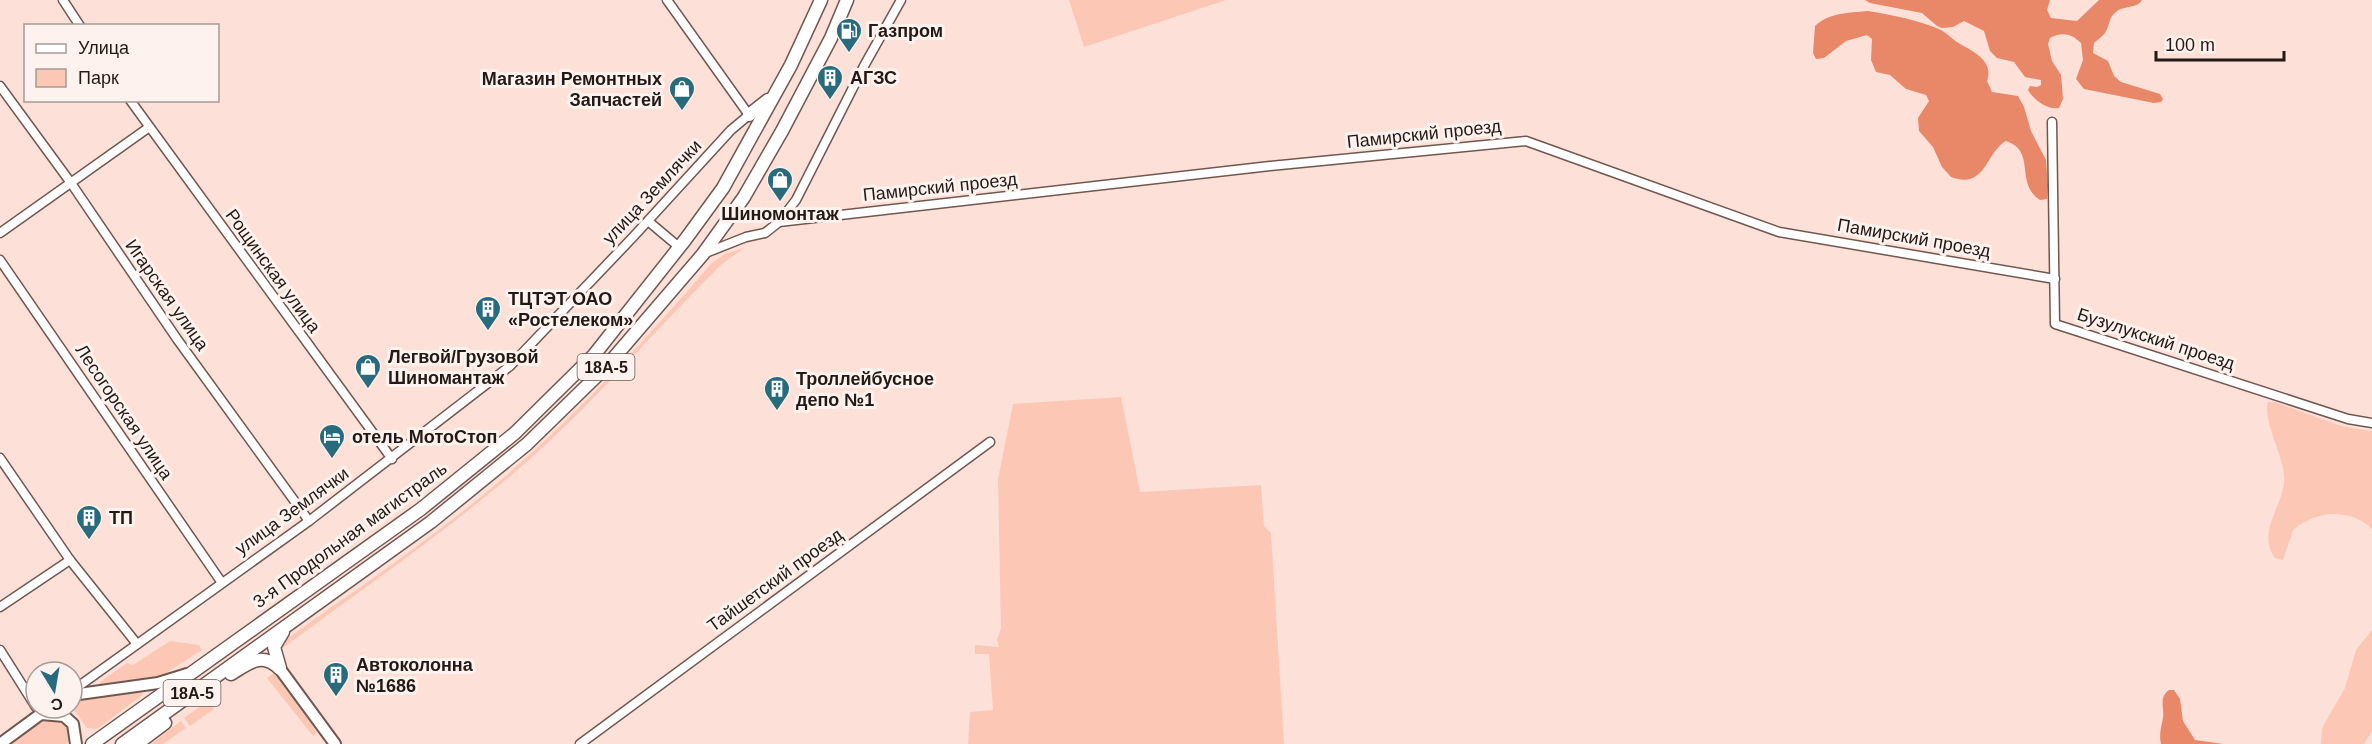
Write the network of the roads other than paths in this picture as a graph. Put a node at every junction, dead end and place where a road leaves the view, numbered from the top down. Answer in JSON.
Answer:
{"nodes":[{"id":1,"x":63,"y":0,"type":"edge"},
{"id":2,"x":667,"y":0,"type":"edge"},
{"id":3,"x":821,"y":0,"type":"edge"},
{"id":4,"x":847,"y":0,"type":"edge"},
{"id":5,"x":901,"y":0,"type":"edge"},
{"id":6,"x":79,"y":24,"type":"edge"},
{"id":7,"x":0,"y":86,"type":"edge"},
{"id":8,"x":774,"y":96,"type":"junction"},
{"id":9,"x":131,"y":102,"type":"edge"},
{"id":10,"x":749,"y":115,"type":"junction"},
{"id":11,"x":2052,"y":122,"type":"dead end"},
{"id":12,"x":148,"y":128,"type":"junction"},
{"id":13,"x":71,"y":183,"type":"junction"},
{"id":14,"x":648,"y":221,"type":"junction"},
{"id":15,"x":779,"y":222,"type":"junction"},
{"id":16,"x":0,"y":233,"type":"edge"},
{"id":17,"x":680,"y":247,"type":"junction"},
{"id":18,"x":702,"y":254,"type":"junction"},
{"id":19,"x":0,"y":260,"type":"edge"},
{"id":20,"x":2055,"y":279,"type":"junction"},
{"id":21,"x":2372,"y":423,"type":"edge"},
{"id":22,"x":990,"y":442,"type":"dead end"},
{"id":23,"x":0,"y":458,"type":"edge"},
{"id":24,"x":392,"y":459,"type":"junction"},
{"id":25,"x":309,"y":521,"type":"junction"},
{"id":26,"x":70,"y":560,"type":"junction"},
{"id":27,"x":222,"y":583,"type":"junction"},
{"id":28,"x":0,"y":607,"type":"edge"},
{"id":29,"x":301,"y":615,"type":"junction"},
{"id":30,"x":137,"y":644,"type":"junction"},
{"id":31,"x":0,"y":650,"type":"edge"},
{"id":32,"x":280,"y":669,"type":"junction"},
{"id":33,"x":190,"y":673,"type":"junction"},
{"id":34,"x":84,"y":684,"type":"edge"},
{"id":35,"x":24,"y":685,"type":"edge"},
{"id":36,"x":84,"y":692,"type":"edge"},
{"id":37,"x":187,"y":697,"type":"junction"},
{"id":38,"x":28,"y":720,"type":"edge"},
{"id":39,"x":68,"y":720,"type":"edge"},
{"id":40,"x":0,"y":744,"type":"edge"},
{"id":41,"x":76,"y":744,"type":"edge"},
{"id":42,"x":92,"y":744,"type":"edge"},
{"id":43,"x":122,"y":744,"type":"edge"},
{"id":44,"x":137,"y":744,"type":"edge"},
{"id":45,"x":335,"y":744,"type":"edge"},
{"id":46,"x":580,"y":744,"type":"edge"}],
"edges":[{"from":1,"to":6,"type":"street"},
{"from":2,"to":10,"type":"street"},
{"from":3,"to":8,"type":"highway","name":"3-я Продольная магистраль","number":"18А-5"},
{"from":4,"to":18,"type":"highway","name":"3-я Продольная магистраль","number":"18А-5"},
{"from":5,"to":15,"type":"street"},
{"from":7,"to":13,"type":"street","name":"Игарская улица"},
{"from":8,"to":10,"type":"highway"},
{"from":8,"to":17,"type":"highway","name":"3-я Продольная магистраль","number":"18А-5"},
{"from":9,"to":12,"type":"street","name":"Рощинская улица"},
{"from":10,"to":14,"type":"street","name":"улица Землячки"},
{"from":11,"to":20,"type":"street","name":"Бузулукский проезд"},
{"from":12,"to":13,"type":"street"},
{"from":12,"to":24,"type":"street","name":"Рощинская улица"},
{"from":13,"to":16,"type":"street"},
{"from":13,"to":25,"type":"street","name":"Игарская улица"},
{"from":14,"to":17,"type":"street"},
{"from":14,"to":24,"type":"street","name":"улица Землячки"},
{"from":15,"to":18,"type":"street"},
{"from":15,"to":20,"type":"street","name":"Памирский проезд"},
{"from":17,"to":33,"type":"highway","name":"3-я Продольная магистраль","number":"18А-5"},
{"from":18,"to":29,"type":"highway","name":"3-я Продольная магистраль","number":"18А-5"},
{"from":19,"to":27,"type":"street","name":"Лесогорская улица"},
{"from":20,"to":21,"type":"street","name":"Бузулукский проезд"},
{"from":22,"to":46,"type":"street","name":"Тайшетский проезд"},
{"from":23,"to":26,"type":"street"},
{"from":24,"to":25,"type":"street","name":"улица Землячки"},
{"from":25,"to":27,"type":"street","name":"улица Землячки"},
{"from":26,"to":28,"type":"street"},
{"from":26,"to":30,"type":"street"},
{"from":27,"to":30,"type":"street","name":"улица Землячки"},
{"from":29,"to":32,"type":"highway"},
{"from":29,"to":37,"type":"highway","name":"3-я Продольная магистраль","number":"18А-5"},
{"from":30,"to":34,"type":"street","name":"улица Землячки"},
{"from":31,"to":35,"type":"street"},
{"from":32,"to":37,"type":"highway"},
{"from":32,"to":45,"type":"main road"},
{"from":33,"to":36,"type":"main road"},
{"from":33,"to":42,"type":"highway","name":"3-я Продольная магистраль","number":"18А-5"},
{"from":37,"to":43,"type":"highway","name":"3-я Продольная магистраль","number":"18А-5"},
{"from":37,"to":44,"type":"highway"},
{"from":38,"to":40,"type":"main road"},
{"from":39,"to":41,"type":"main road"}]}
